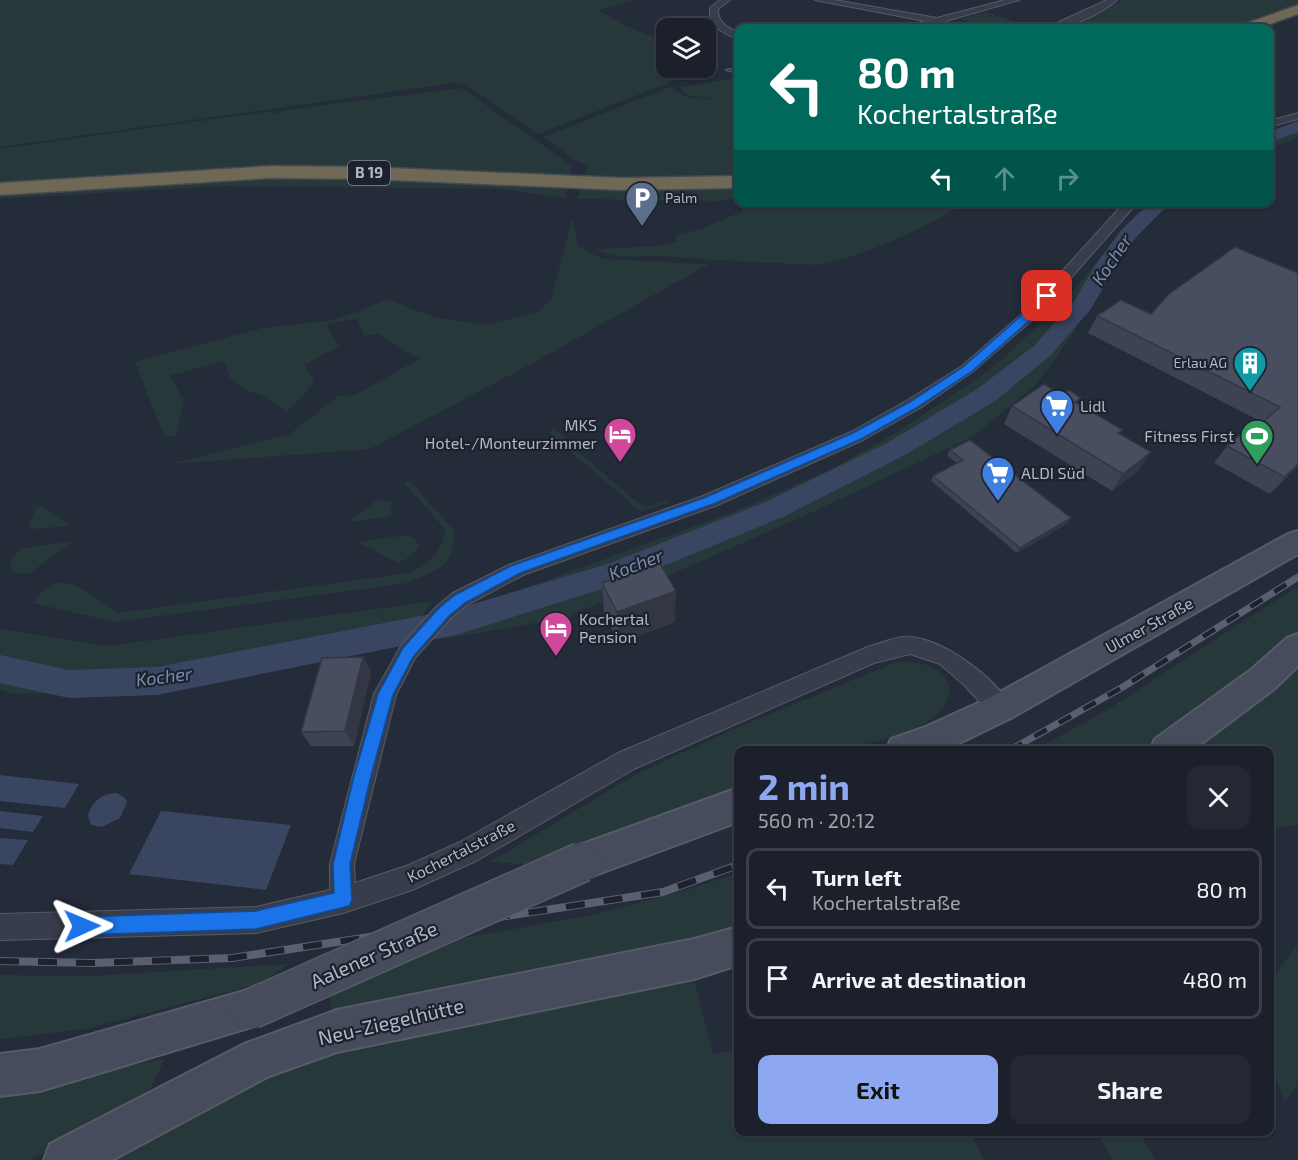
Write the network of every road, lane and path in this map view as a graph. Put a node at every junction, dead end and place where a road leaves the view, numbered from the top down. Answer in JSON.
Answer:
{"nodes":[{"id":1,"x":726,"y":0,"type":"edge"},
{"id":2,"x":819,"y":0,"type":"edge"},
{"id":3,"x":1015,"y":0,"type":"edge"},
{"id":4,"x":1113,"y":0,"type":"edge"},
{"id":5,"x":1298,"y":9,"type":"edge"},
{"id":6,"x":942,"y":21,"type":"junction"},
{"id":7,"x":927,"y":24,"type":"edge"},
{"id":8,"x":1061,"y":24,"type":"edge"},
{"id":9,"x":1258,"y":24,"type":"edge"},
{"id":10,"x":734,"y":34,"type":"edge"},
{"id":11,"x":1298,"y":116,"type":"edge"},
{"id":12,"x":1274,"y":123,"type":"edge"},
{"id":13,"x":734,"y":182,"type":"edge"},
{"id":14,"x":0,"y":189,"type":"edge"},
{"id":15,"x":1128,"y":207,"type":"edge"},
{"id":16,"x":1298,"y":541,"type":"edge"},
{"id":17,"x":1298,"y":647,"type":"edge"},
{"id":18,"x":1000,"y":708,"type":"junction"},
{"id":19,"x":915,"y":746,"type":"edge"},
{"id":20,"x":1172,"y":746,"type":"edge"},
{"id":21,"x":734,"y":806,"type":"edge"},
{"id":22,"x":343,"y":900,"type":"junction"},
{"id":23,"x":0,"y":927,"type":"edge"},
{"id":24,"x":734,"y":947,"type":"edge"},
{"id":25,"x":0,"y":1075,"type":"edge"},
{"id":26,"x":66,"y":1160,"type":"edge"}],
"edges":[{"from":1,"to":10,"type":"street"},
{"from":2,"to":6,"type":"street"},
{"from":3,"to":6,"type":"street"},
{"from":4,"to":8,"type":"street"},
{"from":5,"to":9,"type":"highway"},
{"from":6,"to":7,"type":"street"},
{"from":11,"to":12,"type":"street"},
{"from":13,"to":14,"type":"highway","number":"B 19"},
{"from":15,"to":22,"type":"street"},
{"from":16,"to":18,"type":"street","name":"Ulmer Straße"},
{"from":17,"to":20,"type":"street"},
{"from":18,"to":19,"type":"street"},
{"from":18,"to":22,"type":"street","name":"Kochertalstraße"},
{"from":21,"to":25,"type":"street","name":"Aalener Straße","bridge":true},
{"from":22,"to":23,"type":"street","name":"Kochertalstraße"},
{"from":24,"to":26,"type":"street","name":"Neu-Ziegelhütte"}]}
